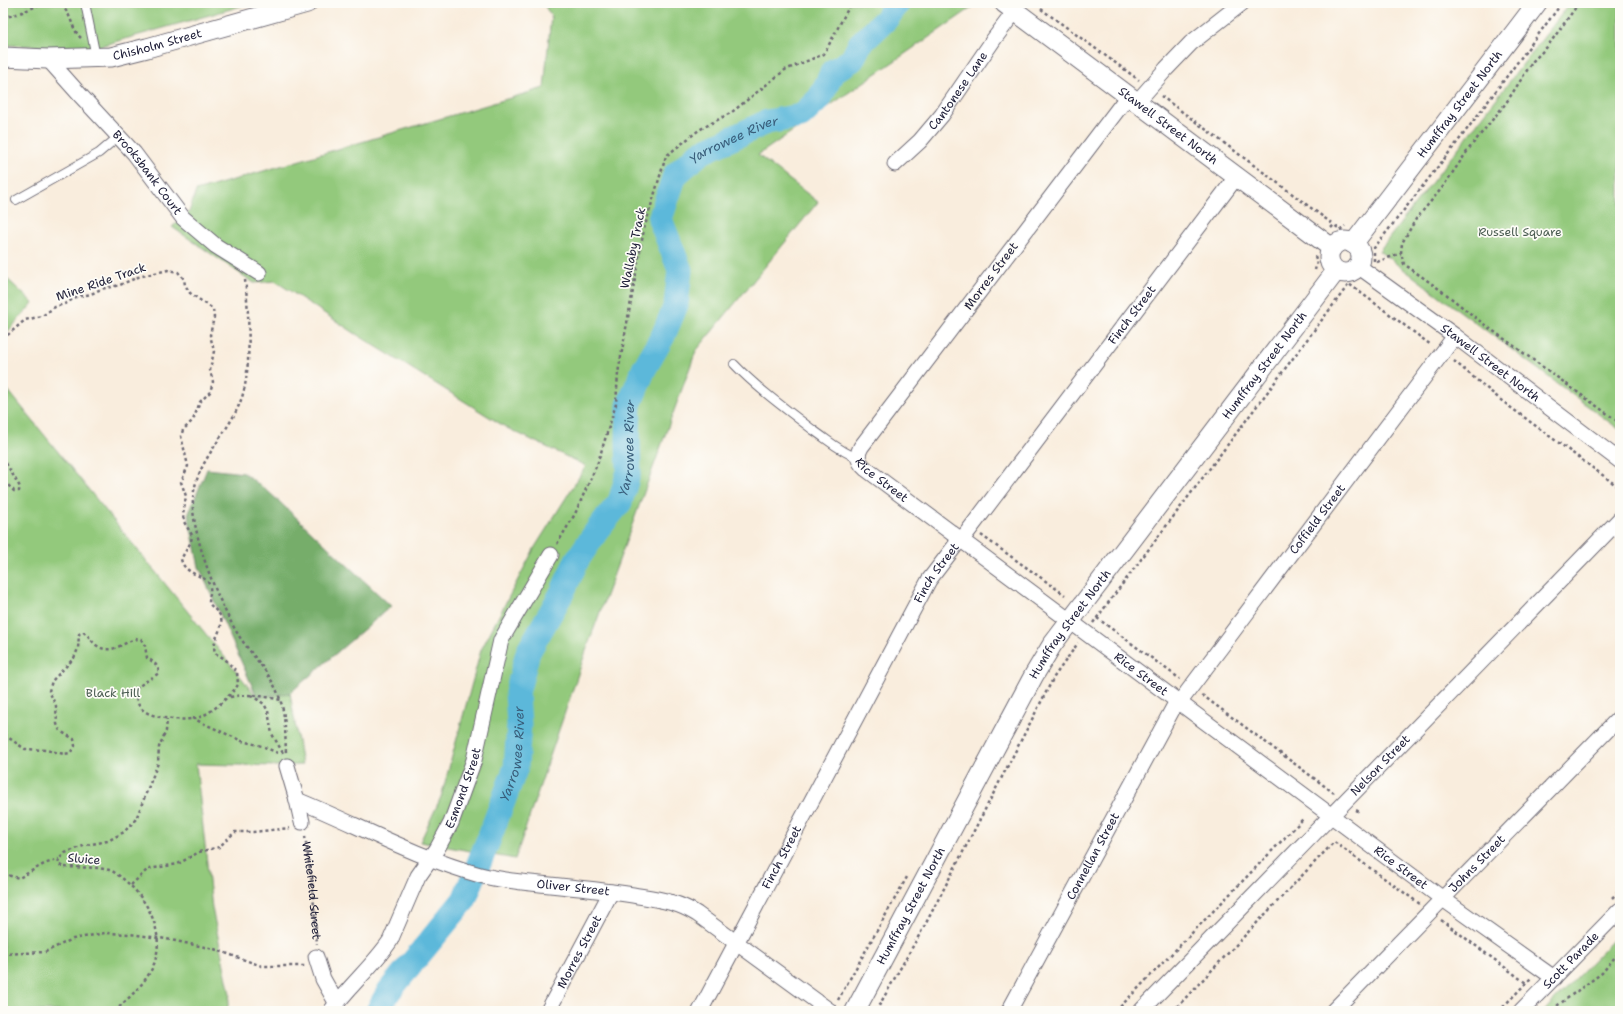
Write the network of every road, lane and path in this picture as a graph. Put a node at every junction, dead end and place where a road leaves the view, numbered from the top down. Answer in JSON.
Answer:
{"nodes":[{"id":1,"x":44,"y":3,"type":"edge"},
{"id":2,"x":55,"y":3,"type":"edge"},
{"id":3,"x":85,"y":3,"type":"edge"},
{"id":4,"x":307,"y":3,"type":"edge"},
{"id":5,"x":851,"y":3,"type":"edge"},
{"id":6,"x":1242,"y":3,"type":"edge"},
{"id":7,"x":1537,"y":3,"type":"edge"},
{"id":8,"x":1562,"y":3,"type":"edge"},
{"id":9,"x":1579,"y":3,"type":"edge"},
{"id":10,"x":1009,"y":7,"type":"edge"},
{"id":11,"x":1039,"y":7,"type":"dead end"},
{"id":12,"x":3,"y":18,"type":"edge"},
{"id":13,"x":78,"y":35,"type":"dead end"},
{"id":14,"x":3,"y":57,"type":"edge"},
{"id":15,"x":96,"y":58,"type":"junction"},
{"id":16,"x":48,"y":59,"type":"junction"},
{"id":17,"x":1149,"y":87,"type":"junction"},
{"id":18,"x":1132,"y":99,"type":"junction"},
{"id":19,"x":118,"y":136,"type":"junction"},
{"id":20,"x":895,"y":164,"type":"dead end"},
{"id":21,"x":1237,"y":176,"type":"junction"},
{"id":22,"x":16,"y":200,"type":"dead end"},
{"id":23,"x":1347,"y":237,"type":"junction"},
{"id":24,"x":1329,"y":238,"type":"junction"},
{"id":25,"x":1401,"y":253,"type":"junction"},
{"id":26,"x":238,"y":260,"type":"junction"},
{"id":27,"x":1367,"y":268,"type":"junction"},
{"id":28,"x":1315,"y":271,"type":"dead end"},
{"id":29,"x":1336,"y":271,"type":"junction"},
{"id":30,"x":259,"y":273,"type":"dead end"},
{"id":31,"x":1355,"y":288,"type":"junction"},
{"id":32,"x":1455,"y":336,"type":"junction"},
{"id":33,"x":3,"y":339,"type":"edge"},
{"id":34,"x":1444,"y":354,"type":"junction"},
{"id":35,"x":734,"y":364,"type":"dead end"},
{"id":36,"x":1620,"y":423,"type":"edge"},
{"id":37,"x":3,"y":458,"type":"edge"},
{"id":38,"x":858,"y":458,"type":"junction"},
{"id":39,"x":1620,"y":462,"type":"edge"},
{"id":40,"x":3,"y":480,"type":"edge"},
{"id":41,"x":1620,"y":488,"type":"edge"},
{"id":42,"x":1620,"y":519,"type":"edge"},
{"id":43,"x":3,"y":527,"type":"edge"},
{"id":44,"x":3,"y":531,"type":"edge"},
{"id":45,"x":981,"y":534,"type":"dead end"},
{"id":46,"x":960,"y":540,"type":"junction"},
{"id":47,"x":551,"y":555,"type":"joint"},
{"id":48,"x":1071,"y":591,"type":"dead end"},
{"id":49,"x":1097,"y":618,"type":"junction"},
{"id":50,"x":1070,"y":621,"type":"junction"},
{"id":51,"x":1085,"y":633,"type":"junction"},
{"id":52,"x":1191,"y":687,"type":"junction"},
{"id":53,"x":251,"y":695,"type":"junction"},
{"id":54,"x":230,"y":697,"type":"junction"},
{"id":55,"x":281,"y":700,"type":"junction"},
{"id":56,"x":1178,"y":702,"type":"junction"},
{"id":57,"x":1620,"y":717,"type":"edge"},
{"id":58,"x":191,"y":718,"type":"junction"},
{"id":59,"x":167,"y":719,"type":"junction"},
{"id":60,"x":3,"y":734,"type":"edge"},
{"id":61,"x":286,"y":761,"type":"junction"},
{"id":62,"x":297,"y":800,"type":"junction"},
{"id":63,"x":1346,"y":802,"type":"junction"},
{"id":64,"x":1361,"y":813,"type":"dead end"},
{"id":65,"x":1332,"y":816,"type":"junction"},
{"id":66,"x":1303,"y":819,"type":"dead end"},
{"id":67,"x":302,"y":824,"type":"junction"},
{"id":68,"x":59,"y":859,"type":"junction"},
{"id":69,"x":431,"y":859,"type":"junction"},
{"id":70,"x":3,"y":874,"type":"edge"},
{"id":71,"x":131,"y":885,"type":"junction"},
{"id":72,"x":611,"y":892,"type":"junction"},
{"id":73,"x":1443,"y":899,"type":"junction"},
{"id":74,"x":1620,"y":910,"type":"edge"},
{"id":75,"x":1431,"y":912,"type":"junction"},
{"id":76,"x":157,"y":938,"type":"junction"},
{"id":77,"x":737,"y":942,"type":"junction"},
{"id":78,"x":1620,"y":951,"type":"edge"},
{"id":79,"x":3,"y":954,"type":"edge"},
{"id":80,"x":317,"y":961,"type":"junction"},
{"id":81,"x":1554,"y":978,"type":"junction"},
{"id":82,"x":334,"y":1007,"type":"edge"},
{"id":83,"x":115,"y":1011,"type":"edge"},
{"id":84,"x":548,"y":1011,"type":"edge"},
{"id":85,"x":700,"y":1011,"type":"edge"},
{"id":86,"x":830,"y":1011,"type":"edge"},
{"id":87,"x":855,"y":1011,"type":"edge"},
{"id":88,"x":876,"y":1011,"type":"edge"},
{"id":89,"x":1009,"y":1011,"type":"edge"},
{"id":90,"x":1116,"y":1011,"type":"edge"},
{"id":91,"x":1141,"y":1011,"type":"edge"},
{"id":92,"x":1173,"y":1011,"type":"edge"},
{"id":93,"x":1333,"y":1011,"type":"edge"},
{"id":94,"x":1499,"y":1011,"type":"edge"},
{"id":95,"x":1522,"y":1011,"type":"edge"},
{"id":96,"x":1554,"y":1011,"type":"edge"}],
"edges":[{"from":1,"to":12,"type":"path"},
{"from":2,"to":13,"type":"path"},
{"from":3,"to":15,"type":"lane"},
{"from":4,"to":15,"type":"street","name":"Chisholm Street"},
{"from":5,"to":47,"type":"path","name":"Wallaby Track"},
{"from":6,"to":17,"type":"street","name":"Morres Street"},
{"from":7,"to":23,"type":"street","name":"Humffray Street North"},
{"from":8,"to":27,"type":"path"},
{"from":9,"to":25,"type":"path"},
{"from":10,"to":18,"type":"street","name":"Stawell Street North"},
{"from":10,"to":20,"type":"street","name":"Cantonese Lane"},
{"from":11,"to":17,"type":"path"},
{"from":14,"to":16,"type":"street","name":"Chisholm Street"},
{"from":15,"to":16,"type":"street","name":"Chisholm Street"},
{"from":16,"to":19,"type":"street","name":"Brooksbank Court"},
{"from":17,"to":18,"type":"street","name":"Morres Street"},
{"from":17,"to":24,"type":"path"},
{"from":18,"to":21,"type":"street","name":"Stawell Street North"},
{"from":18,"to":38,"type":"street","name":"Morres Street"},
{"from":19,"to":22,"type":"lane"},
{"from":19,"to":26,"type":"street","name":"Brooksbank Court"},
{"from":21,"to":24,"type":"street","name":"Stawell Street North"},
{"from":21,"to":46,"type":"street","name":"Finch Street"},
{"from":23,"to":24,"type":"path"},
{"from":23,"to":24,"type":"street"},
{"from":23,"to":27,"type":"street"},
{"from":24,"to":28,"type":"path"},
{"from":24,"to":29,"type":"street"},
{"from":25,"to":27,"type":"path"},
{"from":25,"to":36,"type":"path"},
{"from":26,"to":30,"type":"street","name":"Brooksbank Court"},
{"from":26,"to":55,"type":"path"},
{"from":27,"to":29,"type":"street"},
{"from":27,"to":31,"type":"path"},
{"from":27,"to":32,"type":"street","name":"Stawell Street North"},
{"from":29,"to":50,"type":"street","name":"Humffray Street North"},
{"from":31,"to":34,"type":"path"},
{"from":31,"to":49,"type":"path"},
{"from":32,"to":34,"type":"street","name":"Coffield Street"},
{"from":32,"to":39,"type":"street","name":"Stawell Street North"},
{"from":33,"to":54,"type":"path","name":"Mine Ride Track"},
{"from":34,"to":41,"type":"path"},
{"from":34,"to":52,"type":"street","name":"Coffield Street"},
{"from":35,"to":38,"type":"lane","name":"Rice Street"},
{"from":37,"to":40,"type":"path"},
{"from":38,"to":46,"type":"street","name":"Rice Street"},
{"from":42,"to":63,"type":"street","name":"Nelson Street"},
{"from":43,"to":44,"type":"path"},
{"from":45,"to":48,"type":"path"},
{"from":46,"to":50,"type":"street","name":"Rice Street"},
{"from":46,"to":77,"type":"street","name":"Finch Street"},
{"from":47,"to":69,"type":"street","name":"Esmond Street"},
{"from":49,"to":51,"type":"path"},
{"from":49,"to":52,"type":"path"},
{"from":50,"to":51,"type":"street","name":"Rice Street"},
{"from":50,"to":87,"type":"street","name":"Humffray Street North"},
{"from":51,"to":56,"type":"street","name":"Rice Street"},
{"from":51,"to":88,"type":"path"},
{"from":52,"to":56,"type":"street","name":"Coffield Street"},
{"from":52,"to":63,"type":"path"},
{"from":53,"to":54,"type":"path"},
{"from":53,"to":55,"type":"path"},
{"from":53,"to":61,"type":"path"},
{"from":54,"to":58,"type":"path"},
{"from":55,"to":61,"type":"path"},
{"from":56,"to":65,"type":"street","name":"Rice Street"},
{"from":56,"to":89,"type":"street","name":"Connellan Street"},
{"from":57,"to":73,"type":"street","name":"Johns Street"},
{"from":58,"to":59,"type":"path"},
{"from":58,"to":61,"type":"path"},
{"from":59,"to":60,"type":"path"},
{"from":59,"to":68,"type":"path","name":"Sluice"},
{"from":61,"to":62,"type":"street"},
{"from":62,"to":67,"type":"street"},
{"from":62,"to":69,"type":"street","name":"Oliver Street"},
{"from":63,"to":64,"type":"path"},
{"from":63,"to":65,"type":"street","name":"Nelson Street"},
{"from":65,"to":73,"type":"street","name":"Rice Street"},
{"from":65,"to":91,"type":"street","name":"Nelson Street"},
{"from":66,"to":90,"type":"path"},
{"from":67,"to":71,"type":"path"},
{"from":67,"to":80,"type":"path","name":"Whitefield Street"},
{"from":68,"to":70,"type":"path"},
{"from":68,"to":71,"type":"path","name":"Sluice"},
{"from":69,"to":72,"type":"street","name":"Oliver Street"},
{"from":69,"to":82,"type":"street","name":"Esmond Street"},
{"from":71,"to":76,"type":"path","name":"Sluice"},
{"from":72,"to":77,"type":"street","name":"Oliver Street"},
{"from":72,"to":84,"type":"street","name":"Morres Street"},
{"from":73,"to":75,"type":"street","name":"Johns Street"},
{"from":73,"to":81,"type":"street","name":"Rice Street"},
{"from":74,"to":81,"type":"street","name":"Scott Parade"},
{"from":75,"to":92,"type":"path"},
{"from":75,"to":93,"type":"street","name":"Johns Street"},
{"from":75,"to":94,"type":"path"},
{"from":76,"to":79,"type":"path"},
{"from":76,"to":80,"type":"path"},
{"from":76,"to":83,"type":"path","name":"Sluice"},
{"from":77,"to":85,"type":"street","name":"Finch Street"},
{"from":77,"to":86,"type":"street","name":"Oliver Street"},
{"from":78,"to":96,"type":"path"},
{"from":80,"to":82,"type":"street"},
{"from":81,"to":95,"type":"street","name":"Scott Parade"}]}
